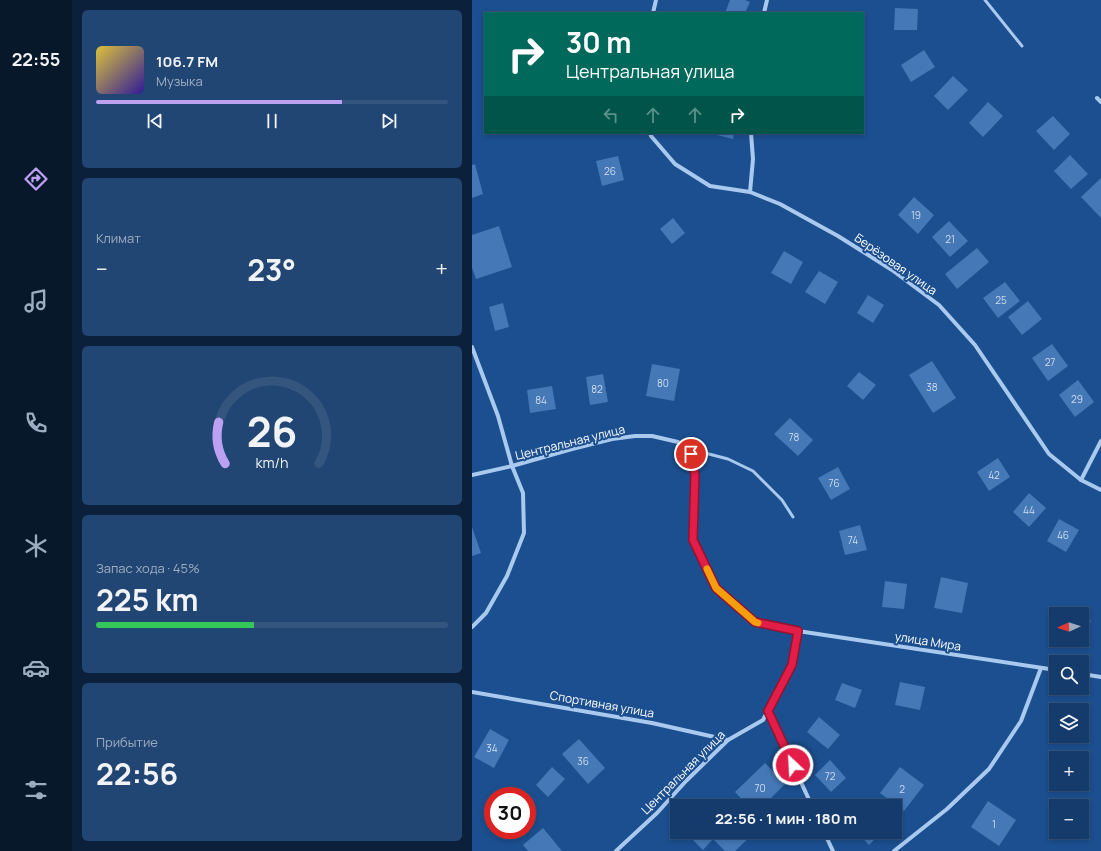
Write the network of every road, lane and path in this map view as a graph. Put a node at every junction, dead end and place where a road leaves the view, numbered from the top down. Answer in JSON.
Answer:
{"nodes":[{"id":1,"x":656,"y":0,"type":"edge"},
{"id":2,"x":767,"y":0,"type":"edge"},
{"id":3,"x":985,"y":0,"type":"edge"},
{"id":4,"x":653,"y":12,"type":"edge"},
{"id":5,"x":764,"y":12,"type":"edge"},
{"id":6,"x":1022,"y":46,"type":"dead end"},
{"id":7,"x":1097,"y":98,"type":"dead end"},
{"id":8,"x":1101,"y":102,"type":"edge"},
{"id":9,"x":650,"y":134,"type":"edge"},
{"id":10,"x":751,"y":134,"type":"edge"},
{"id":11,"x":750,"y":192,"type":"junction"},
{"id":12,"x":472,"y":347,"type":"edge"},
{"id":13,"x":1101,"y":441,"type":"edge"},
{"id":14,"x":691,"y":454,"type":"junction"},
{"id":15,"x":512,"y":466,"type":"junction"},
{"id":16,"x":472,"y":476,"type":"edge"},
{"id":17,"x":1081,"y":480,"type":"junction"},
{"id":18,"x":1101,"y":490,"type":"edge"},
{"id":19,"x":793,"y":517,"type":"dead end"},
{"id":20,"x":472,"y":627,"type":"edge"},
{"id":21,"x":798,"y":631,"type":"junction"},
{"id":22,"x":1041,"y":668,"type":"junction"},
{"id":23,"x":1049,"y":669,"type":"edge"},
{"id":24,"x":1089,"y":675,"type":"edge"},
{"id":25,"x":1101,"y":677,"type":"edge"},
{"id":26,"x":472,"y":692,"type":"edge"},
{"id":27,"x":768,"y":711,"type":"junction"},
{"id":28,"x":728,"y":740,"type":"junction"},
{"id":29,"x":809,"y":799,"type":"edge"},
{"id":30,"x":827,"y":839,"type":"edge"},
{"id":31,"x":616,"y":851,"type":"edge"},
{"id":32,"x":833,"y":851,"type":"edge"},
{"id":33,"x":894,"y":851,"type":"edge"}],
"edges":[{"from":1,"to":4,"type":"street"},
{"from":2,"to":5,"type":"street"},
{"from":3,"to":6,"type":"lane"},
{"from":7,"to":8,"type":"street"},
{"from":9,"to":11,"type":"street","name":"Берёзовая улица"},
{"from":10,"to":11,"type":"street"},
{"from":11,"to":17,"type":"street","name":"Берёзовая улица"},
{"from":12,"to":15,"type":"street"},
{"from":13,"to":17,"type":"street"},
{"from":14,"to":15,"type":"street","name":"Центральная улица"},
{"from":14,"to":19,"type":"lane"},
{"from":14,"to":21,"type":"street"},
{"from":15,"to":16,"type":"street","name":"Центральная улица"},
{"from":15,"to":20,"type":"street"},
{"from":17,"to":18,"type":"street","name":"Берёзовая улица"},
{"from":21,"to":22,"type":"street","name":"улица Мира"},
{"from":21,"to":27,"type":"street","name":"Центральная улица"},
{"from":22,"to":23,"type":"street","name":"улица Мира"},
{"from":22,"to":33,"type":"street"},
{"from":24,"to":25,"type":"street"},
{"from":26,"to":28,"type":"street","name":"Спортивная улица"},
{"from":27,"to":28,"type":"street","name":"Центральная улица"},
{"from":27,"to":29,"type":"street"},
{"from":28,"to":31,"type":"street","name":"Центральная улица"},
{"from":30,"to":32,"type":"street"}]}
